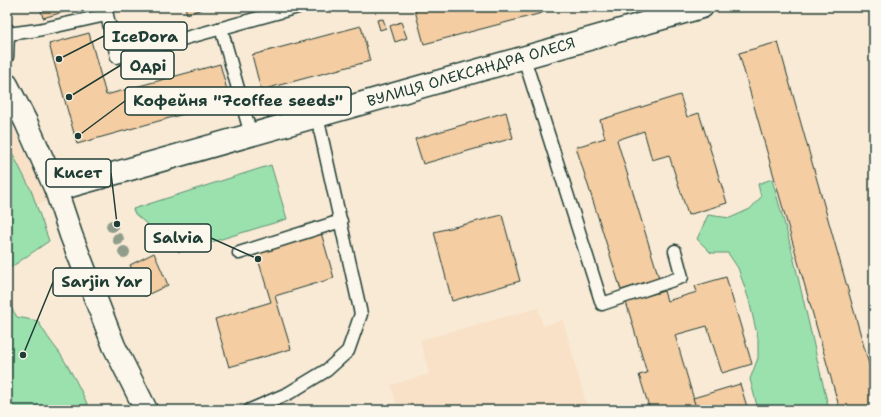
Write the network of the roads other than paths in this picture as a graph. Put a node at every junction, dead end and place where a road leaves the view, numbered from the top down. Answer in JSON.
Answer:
{"nodes":[{"id":1,"x":298,"y":7,"type":"edge"},
{"id":2,"x":702,"y":7,"type":"edge"},
{"id":3,"x":106,"y":11,"type":"edge"},
{"id":4,"x":221,"y":28,"type":"junction"},
{"id":5,"x":8,"y":32,"type":"edge"},
{"id":6,"x":7,"y":57,"type":"edge"},
{"id":7,"x":524,"y":58,"type":"junction"},
{"id":8,"x":7,"y":85,"type":"edge"},
{"id":9,"x":317,"y":116,"type":"junction"},
{"id":10,"x":251,"y":135,"type":"junction"},
{"id":11,"x":56,"y":190,"type":"junction"},
{"id":12,"x":341,"y":221,"type":"junction"},
{"id":13,"x":675,"y":251,"type":"dead end"},
{"id":14,"x":239,"y":253,"type":"dead end"},
{"id":15,"x":146,"y":410,"type":"edge"},
{"id":16,"x":250,"y":410,"type":"edge"}],
"edges":[{"from":1,"to":4,"type":"lane"},
{"from":2,"to":7,"type":"street","name":"ВУЛИЦЯ ОЛЕКСАНДРА ОЛЕСЯ"},
{"from":3,"to":4,"type":"lane"},
{"from":3,"to":5,"type":"lane"},
{"from":4,"to":10,"type":"lane"},
{"from":5,"to":6,"type":"lane"},
{"from":7,"to":9,"type":"street","name":"ВУЛИЦЯ ОЛЕКСАНДРА ОЛЕСЯ"},
{"from":7,"to":13,"type":"lane"},
{"from":8,"to":11,"type":"street"},
{"from":9,"to":10,"type":"street","name":"ВУЛИЦЯ ОЛЕКСАНДРА ОЛЕСЯ"},
{"from":9,"to":12,"type":"lane"},
{"from":10,"to":11,"type":"street","name":"ВУЛИЦЯ ОЛЕКСАНДРА ОЛЕСЯ"},
{"from":11,"to":15,"type":"street"},
{"from":12,"to":14,"type":"lane"},
{"from":12,"to":16,"type":"lane"}]}
